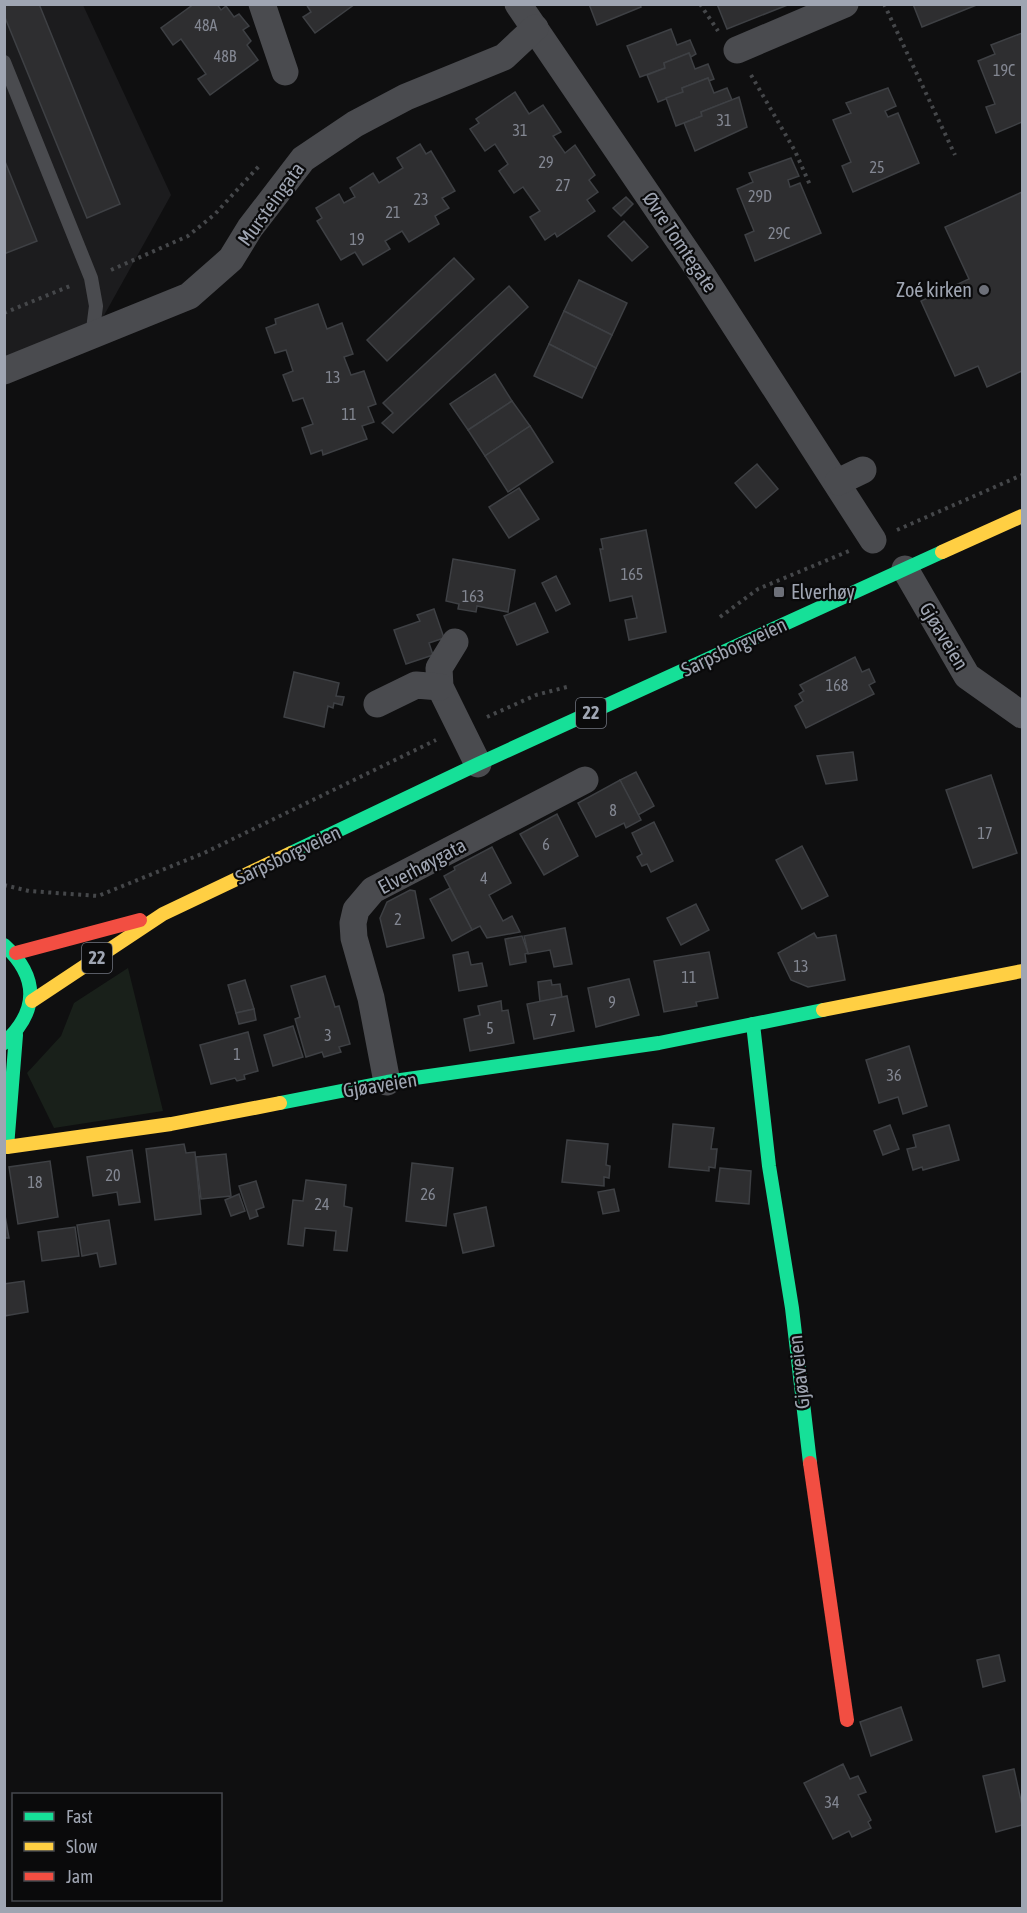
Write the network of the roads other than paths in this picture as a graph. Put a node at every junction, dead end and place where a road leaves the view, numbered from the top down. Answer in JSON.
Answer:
{"nodes":[{"id":1,"x":262,"y":4,"type":"edge"},
{"id":2,"x":518,"y":4,"type":"edge"},
{"id":3,"x":845,"y":4,"type":"edge"},
{"id":4,"x":535,"y":28,"type":"junction"},
{"id":5,"x":736,"y":50,"type":"road end"},
{"id":6,"x":4,"y":62,"type":"edge"},
{"id":7,"x":285,"y":72,"type":"dead end"},
{"id":8,"x":92,"y":336,"type":"junction"},
{"id":9,"x":4,"y":371,"type":"edge"},
{"id":10,"x":863,"y":470,"type":"dead end"},
{"id":11,"x":838,"y":482,"type":"junction"},
{"id":12,"x":1023,"y":516,"type":"edge"},
{"id":13,"x":873,"y":540,"type":"road end"},
{"id":14,"x":905,"y":569,"type":"junction"},
{"id":15,"x":455,"y":642,"type":"dead end"},
{"id":16,"x":440,"y":687,"type":"junction"},
{"id":17,"x":377,"y":704,"type":"dead end"},
{"id":18,"x":1023,"y":715,"type":"edge"},
{"id":19,"x":478,"y":764,"type":"junction"},
{"id":20,"x":585,"y":780,"type":"dead end"},
{"id":21,"x":163,"y":914,"type":"junction"},
{"id":22,"x":10,"y":949,"type":"edge"},
{"id":23,"x":1023,"y":971,"type":"edge"},
{"id":24,"x":32,"y":1002,"type":"junction"},
{"id":25,"x":753,"y":1024,"type":"junction"},
{"id":26,"x":10,"y":1039,"type":"edge"},
{"id":27,"x":387,"y":1083,"type":"junction"},
{"id":28,"x":5,"y":1145,"type":"edge"},
{"id":29,"x":847,"y":1719,"type":"dead end"}],
"edges":[{"from":1,"to":7,"type":"street"},
{"from":2,"to":4,"type":"street","name":"Øvre Tomtegate"},
{"from":3,"to":5,"type":"street"},
{"from":4,"to":8,"type":"street","name":"Mursteingata"},
{"from":4,"to":11,"type":"street","name":"Øvre Tomtegate"},
{"from":6,"to":8,"type":"lane"},
{"from":8,"to":9,"type":"street","name":"Mursteingata"},
{"from":10,"to":11,"type":"street"},
{"from":11,"to":13,"type":"street","name":"Øvre Tomtegate"},
{"from":12,"to":14,"type":"main road","name":"Sarpsborgveien","number":"22"},
{"from":14,"to":18,"type":"street","name":"Gjøaveien"},
{"from":14,"to":19,"type":"main road","name":"Sarpsborgveien","number":"22"},
{"from":15,"to":16,"type":"street"},
{"from":16,"to":17,"type":"street"},
{"from":16,"to":19,"type":"street"},
{"from":19,"to":21,"type":"main road","name":"Sarpsborgveien","number":"22"},
{"from":20,"to":27,"type":"street","name":"Elverhøygata"},
{"from":21,"to":22,"type":"main road","name":"Sarpsborgveien","number":"22"},
{"from":21,"to":24,"type":"main road","name":"Sarpsborgveien","number":"22"},
{"from":22,"to":24,"type":"main road","number":"22"},
{"from":23,"to":25,"type":"main road","name":"Gjøaveien"},
{"from":24,"to":26,"type":"main road"},
{"from":25,"to":27,"type":"main road","name":"Gjøaveien"},
{"from":25,"to":29,"type":"main road","name":"Gjøaveien"},
{"from":26,"to":28,"type":"main road","name":"Gjøaveien"},
{"from":27,"to":28,"type":"main road","name":"Gjøaveien"}]}
